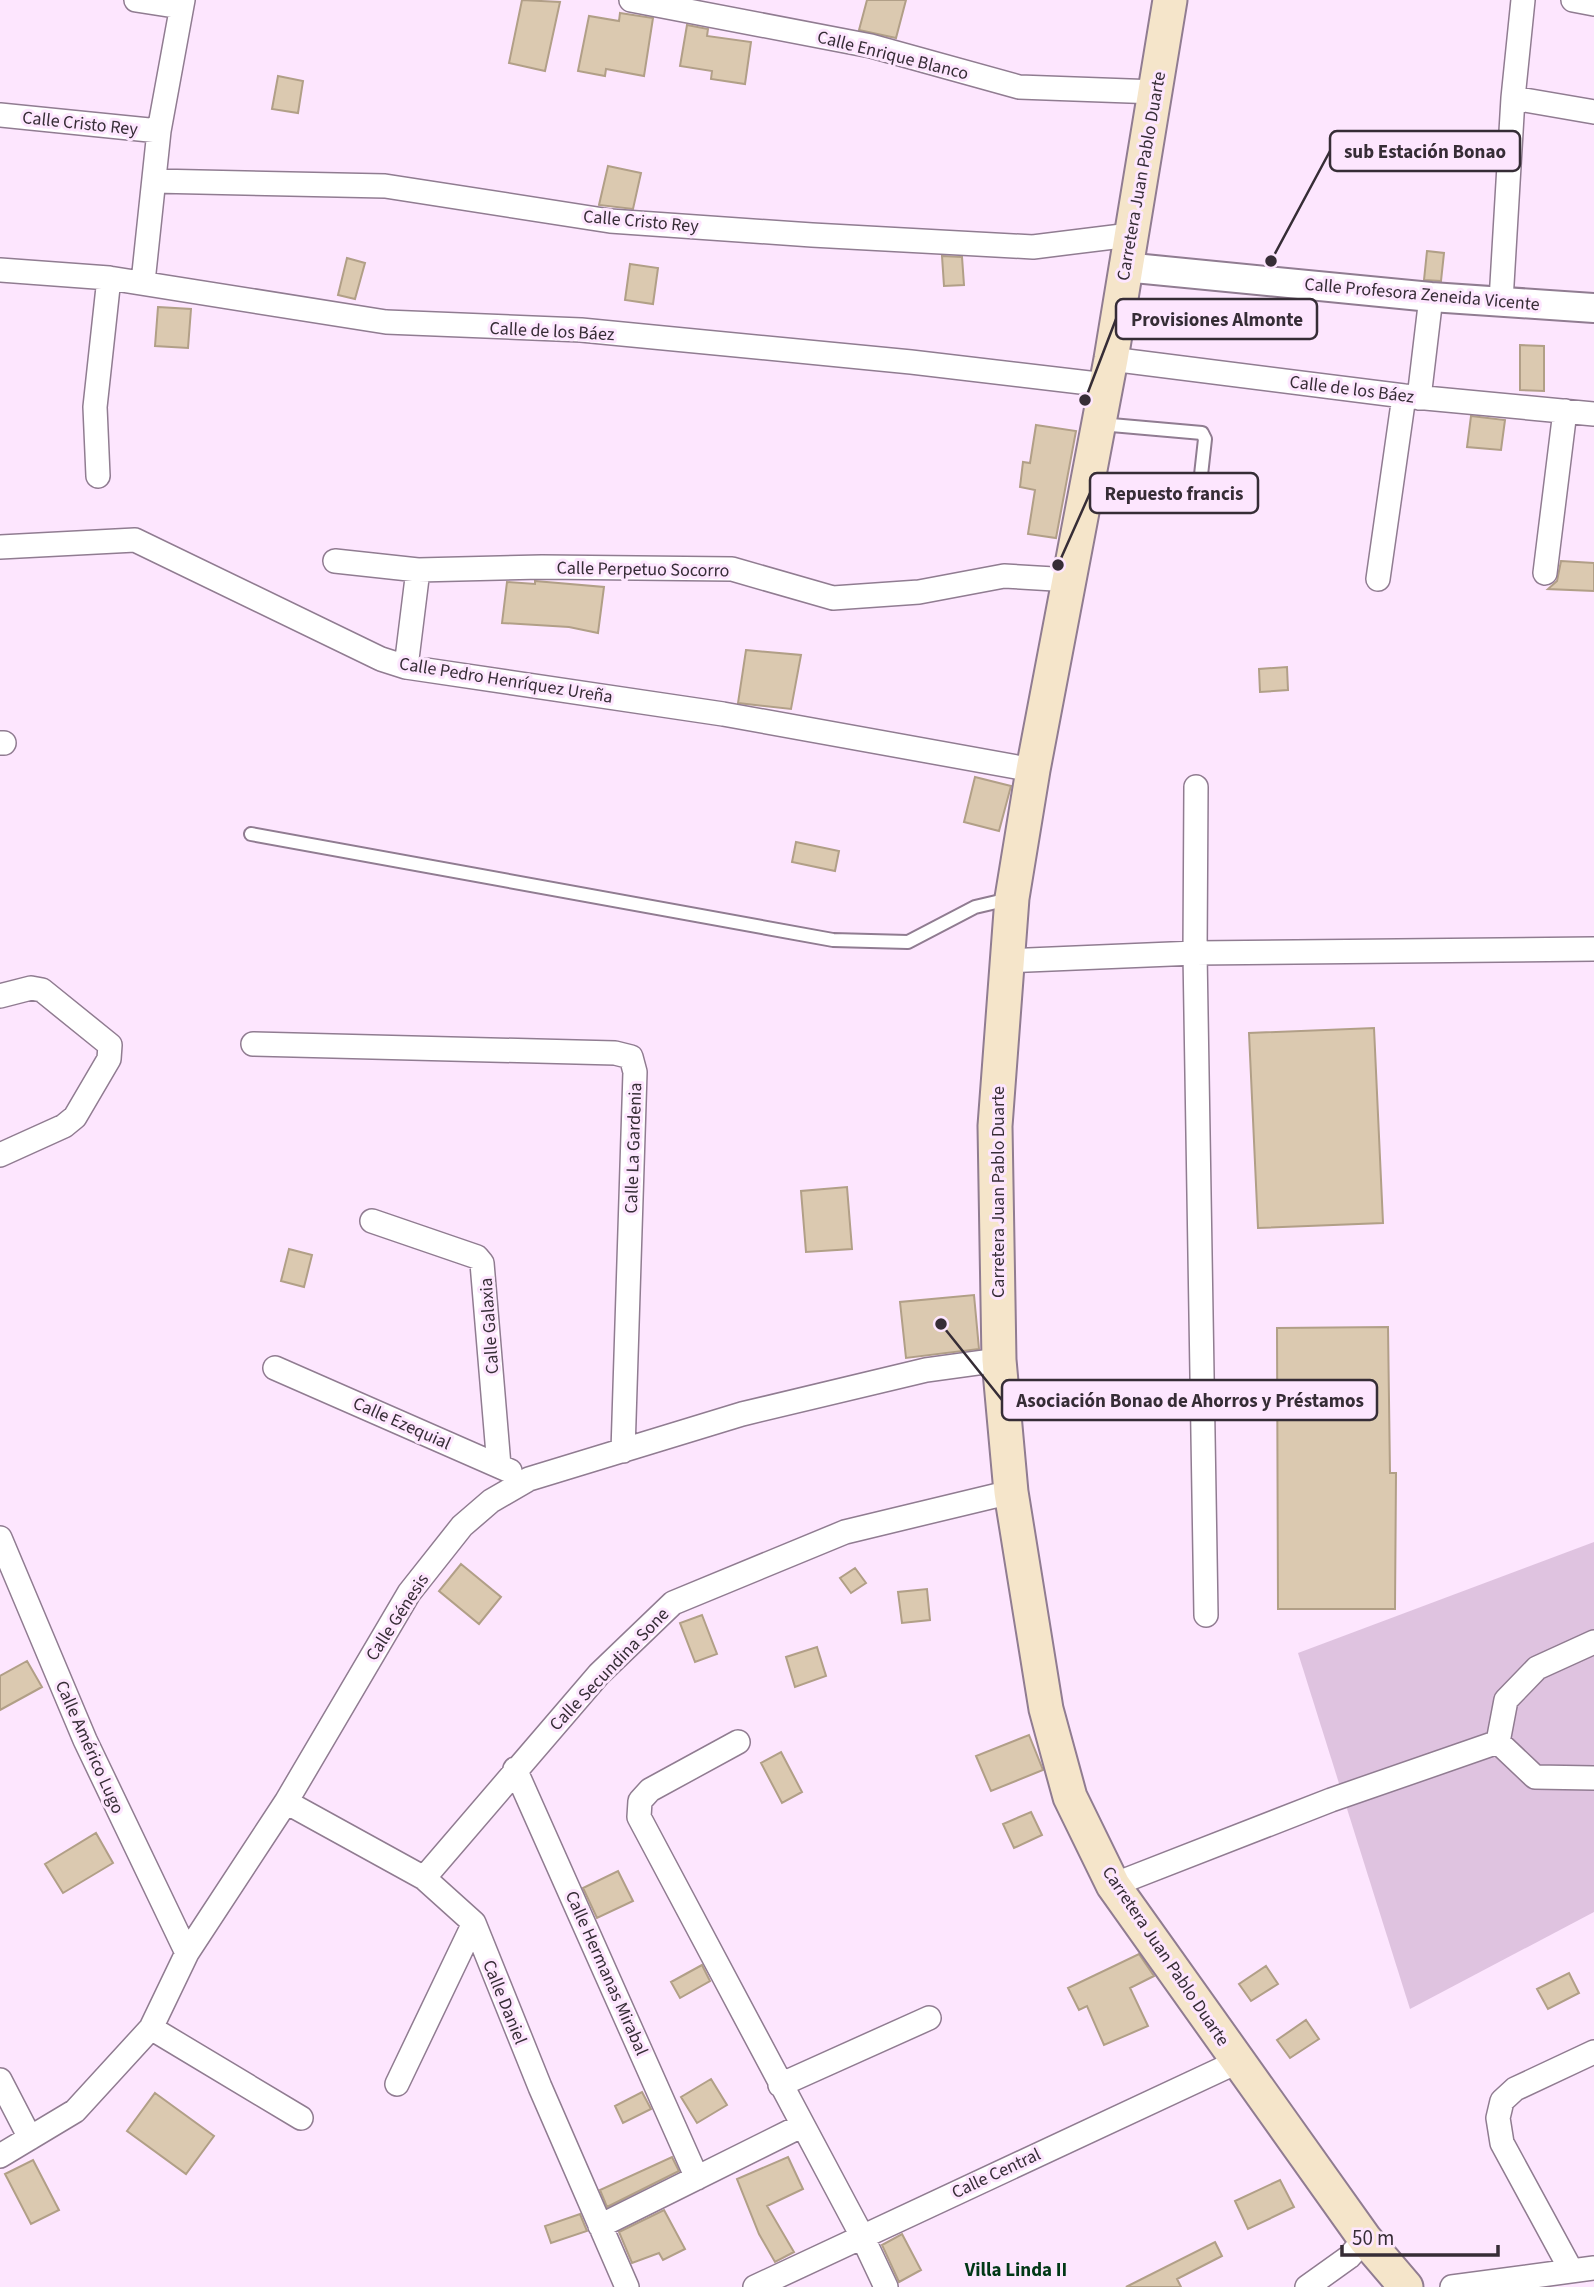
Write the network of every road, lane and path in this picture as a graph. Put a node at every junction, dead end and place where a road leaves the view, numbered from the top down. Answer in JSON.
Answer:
{"nodes":[{"id":1,"x":136,"y":0,"type":"edge"},
{"id":2,"x":631,"y":0,"type":"edge"},
{"id":3,"x":1170,"y":0,"type":"edge"},
{"id":4,"x":1523,"y":0,"type":"edge"},
{"id":5,"x":1573,"y":0,"type":"edge"},
{"id":6,"x":182,"y":4,"type":"edge"},
{"id":7,"x":1594,"y":4,"type":"edge"},
{"id":8,"x":1157,"y":92,"type":"junction"},
{"id":9,"x":1513,"y":98,"type":"junction"},
{"id":10,"x":1594,"y":112,"type":"edge"},
{"id":11,"x":0,"y":115,"type":"edge"},
{"id":12,"x":159,"y":131,"type":"junction"},
{"id":13,"x":154,"y":181,"type":"junction"},
{"id":14,"x":1127,"y":251,"type":"junction"},
{"id":15,"x":0,"y":270,"type":"edge"},
{"id":16,"x":109,"y":278,"type":"junction"},
{"id":17,"x":143,"y":282,"type":"junction"},
{"id":18,"x":1431,"y":297,"type":"junction"},
{"id":19,"x":1501,"y":301,"type":"junction"},
{"id":20,"x":1594,"y":308,"type":"edge"},
{"id":21,"x":1108,"y":372,"type":"junction"},
{"id":22,"x":1411,"y":397,"type":"junction"},
{"id":23,"x":1565,"y":411,"type":"junction"},
{"id":24,"x":1594,"y":414,"type":"edge"},
{"id":25,"x":1099,"y":424,"type":"junction"},
{"id":26,"x":98,"y":476,"type":"dead end"},
{"id":27,"x":1086,"y":495,"type":"junction"},
{"id":28,"x":0,"y":547,"type":"edge"},
{"id":29,"x":335,"y":561,"type":"dead end"},
{"id":30,"x":418,"y":570,"type":"junction"},
{"id":31,"x":1545,"y":573,"type":"dead end"},
{"id":32,"x":1378,"y":579,"type":"dead end"},
{"id":33,"x":1071,"y":580,"type":"junction"},
{"id":34,"x":405,"y":667,"type":"junction"},
{"id":35,"x":1033,"y":770,"type":"junction"},
{"id":36,"x":1196,"y":787,"type":"dead end"},
{"id":37,"x":251,"y":834,"type":"dead end"},
{"id":38,"x":1012,"y":898,"type":"junction"},
{"id":39,"x":1594,"y":949,"type":"edge"},
{"id":40,"x":1195,"y":953,"type":"junction"},
{"id":41,"x":1006,"y":961,"type":"junction"},
{"id":42,"x":0,"y":996,"type":"edge"},
{"id":43,"x":253,"y":1044,"type":"dead end"},
{"id":44,"x":0,"y":1155,"type":"edge"},
{"id":45,"x":372,"y":1221,"type":"dead end"},
{"id":46,"x":999,"y":1360,"type":"junction"},
{"id":47,"x":275,"y":1368,"type":"dead end"},
{"id":48,"x":623,"y":1451,"type":"junction"},
{"id":49,"x":499,"y":1466,"type":"junction"},
{"id":50,"x":529,"y":1479,"type":"junction"},
{"id":51,"x":1011,"y":1492,"type":"junction"},
{"id":52,"x":0,"y":1538,"type":"edge"},
{"id":53,"x":1206,"y":1615,"type":"dead end"},
{"id":54,"x":1594,"y":1642,"type":"edge"},
{"id":55,"x":738,"y":1742,"type":"dead end"},
{"id":56,"x":1497,"y":1742,"type":"junction"},
{"id":57,"x":515,"y":1769,"type":"junction"},
{"id":58,"x":1594,"y":1777,"type":"edge"},
{"id":59,"x":286,"y":1802,"type":"junction"},
{"id":60,"x":424,"y":1878,"type":"junction"},
{"id":61,"x":1113,"y":1885,"type":"junction"},
{"id":62,"x":474,"y":1923,"type":"junction"},
{"id":63,"x":187,"y":1953,"type":"junction"},
{"id":64,"x":929,"y":2018,"type":"dead end"},
{"id":65,"x":151,"y":2028,"type":"junction"},
{"id":66,"x":1594,"y":2052,"type":"edge"},
{"id":67,"x":1239,"y":2061,"type":"junction"},
{"id":68,"x":0,"y":2080,"type":"edge"},
{"id":69,"x":397,"y":2084,"type":"dead end"},
{"id":70,"x":780,"y":2085,"type":"junction"},
{"id":71,"x":301,"y":2118,"type":"dead end"},
{"id":72,"x":801,"y":2126,"type":"junction"},
{"id":73,"x":30,"y":2138,"type":"junction"},
{"id":74,"x":0,"y":2156,"type":"edge"},
{"id":75,"x":697,"y":2178,"type":"junction"},
{"id":76,"x":600,"y":2227,"type":"junction"},
{"id":77,"x":862,"y":2236,"type":"junction"},
{"id":78,"x":1364,"y":2239,"type":"junction"},
{"id":79,"x":1583,"y":2269,"type":"edge"},
{"id":80,"x":627,"y":2287,"type":"edge"},
{"id":81,"x":755,"y":2287,"type":"edge"},
{"id":82,"x":886,"y":2287,"type":"edge"},
{"id":83,"x":1307,"y":2287,"type":"edge"},
{"id":84,"x":1406,"y":2287,"type":"edge"},
{"id":85,"x":1452,"y":2287,"type":"edge"}],
"edges":[{"from":1,"to":6,"type":"street"},
{"from":2,"to":8,"type":"street","name":"Calle Enrique Blanco"},
{"from":3,"to":8,"type":"main road","name":"Carretera Juan Pablo Duarte"},
{"from":4,"to":9,"type":"street"},
{"from":5,"to":7,"type":"street"},
{"from":6,"to":12,"type":"street"},
{"from":8,"to":14,"type":"main road","name":"Carretera Juan Pablo Duarte"},
{"from":9,"to":10,"type":"street"},
{"from":9,"to":19,"type":"street"},
{"from":11,"to":12,"type":"street","name":"Calle Cristo Rey"},
{"from":12,"to":13,"type":"street"},
{"from":13,"to":14,"type":"street","name":"Calle Cristo Rey"},
{"from":13,"to":17,"type":"street"},
{"from":14,"to":18,"type":"street","name":"Calle Profesora Zeneida Vicente"},
{"from":14,"to":21,"type":"main road","name":"Carretera Juan Pablo Duarte"},
{"from":15,"to":16,"type":"street","name":"Calle de los Báez"},
{"from":16,"to":17,"type":"street","name":"Calle de los Báez"},
{"from":16,"to":26,"type":"street"},
{"from":17,"to":21,"type":"street","name":"Calle de los Báez"},
{"from":18,"to":19,"type":"street","name":"Calle Profesora Zeneida Vicente"},
{"from":18,"to":22,"type":"street"},
{"from":19,"to":20,"type":"street","name":"Calle Profesora Zeneida Vicente"},
{"from":21,"to":22,"type":"street","name":"Calle de los Báez"},
{"from":21,"to":25,"type":"main road","name":"Carretera Juan Pablo Duarte"},
{"from":22,"to":23,"type":"street","name":"Calle de los Báez"},
{"from":22,"to":32,"type":"street"},
{"from":23,"to":24,"type":"street","name":"Calle de los Báez"},
{"from":23,"to":31,"type":"street"},
{"from":25,"to":27,"type":"main road","name":"Carretera Juan Pablo Duarte"},
{"from":25,"to":27,"type":"lane"},
{"from":27,"to":33,"type":"main road","name":"Carretera Juan Pablo Duarte"},
{"from":28,"to":34,"type":"street","name":"Calle Pedro Henríquez Ureña"},
{"from":29,"to":30,"type":"street","name":"Calle Perpetuo Socorro"},
{"from":30,"to":33,"type":"street","name":"Calle Perpetuo Socorro"},
{"from":30,"to":34,"type":"street"},
{"from":33,"to":35,"type":"main road","name":"Carretera Juan Pablo Duarte"},
{"from":34,"to":35,"type":"street","name":"Calle Pedro Henríquez Ureña"},
{"from":35,"to":38,"type":"main road","name":"Carretera Juan Pablo Duarte"},
{"from":36,"to":40,"type":"street"},
{"from":37,"to":38,"type":"lane"},
{"from":38,"to":41,"type":"main road","name":"Carretera Juan Pablo Duarte"},
{"from":39,"to":40,"type":"street"},
{"from":40,"to":41,"type":"street"},
{"from":40,"to":53,"type":"street"},
{"from":41,"to":46,"type":"main road","name":"Carretera Juan Pablo Duarte"},
{"from":42,"to":44,"type":"street"},
{"from":43,"to":48,"type":"street","name":"Calle La Gardenia"},
{"from":45,"to":49,"type":"street","name":"Calle Galaxia"},
{"from":46,"to":48,"type":"street","name":"Calle Génesis"},
{"from":46,"to":51,"type":"main road","name":"Carretera Juan Pablo Duarte"},
{"from":47,"to":49,"type":"street","name":"Calle Ezequial"},
{"from":48,"to":50,"type":"street","name":"Calle Génesis"},
{"from":49,"to":50,"type":"street","name":"Calle Ezequial"},
{"from":50,"to":59,"type":"street","name":"Calle Génesis"},
{"from":51,"to":57,"type":"street","name":"Calle Secundina Sone"},
{"from":51,"to":61,"type":"main road","name":"Carretera Juan Pablo Duarte"},
{"from":52,"to":63,"type":"street","name":"Calle Américo Lugo"},
{"from":54,"to":56,"type":"street"},
{"from":55,"to":70,"type":"street"},
{"from":56,"to":58,"type":"street"},
{"from":56,"to":61,"type":"street"},
{"from":57,"to":60,"type":"street","name":"Calle Secundina Sone"},
{"from":57,"to":75,"type":"street","name":"Calle Hermanas Mirabal"},
{"from":59,"to":60,"type":"street","name":"Calle Daniel"},
{"from":59,"to":63,"type":"street","name":"Calle Génesis"},
{"from":60,"to":62,"type":"street","name":"Calle Daniel"},
{"from":61,"to":67,"type":"main road","name":"Carretera Juan Pablo Duarte"},
{"from":62,"to":69,"type":"street"},
{"from":62,"to":76,"type":"street","name":"Calle Daniel"},
{"from":63,"to":65,"type":"street","name":"Calle Génesis"},
{"from":64,"to":70,"type":"street"},
{"from":65,"to":71,"type":"street"},
{"from":65,"to":73,"type":"street","name":"Calle Génesis"},
{"from":66,"to":79,"type":"street"},
{"from":67,"to":77,"type":"street","name":"Calle Central"},
{"from":67,"to":78,"type":"main road","name":"Carretera Juan Pablo Duarte"},
{"from":68,"to":73,"type":"street"},
{"from":70,"to":72,"type":"street"},
{"from":72,"to":75,"type":"street"},
{"from":72,"to":77,"type":"street"},
{"from":73,"to":74,"type":"street","name":"Calle Génesis"},
{"from":75,"to":76,"type":"street"},
{"from":76,"to":80,"type":"street","name":"Calle Daniel"},
{"from":77,"to":81,"type":"street","name":"Calle Central"},
{"from":77,"to":82,"type":"street"},
{"from":78,"to":83,"type":"street"},
{"from":78,"to":84,"type":"main road","name":"Carretera Juan Pablo Duarte"},
{"from":79,"to":85,"type":"street"}]}
